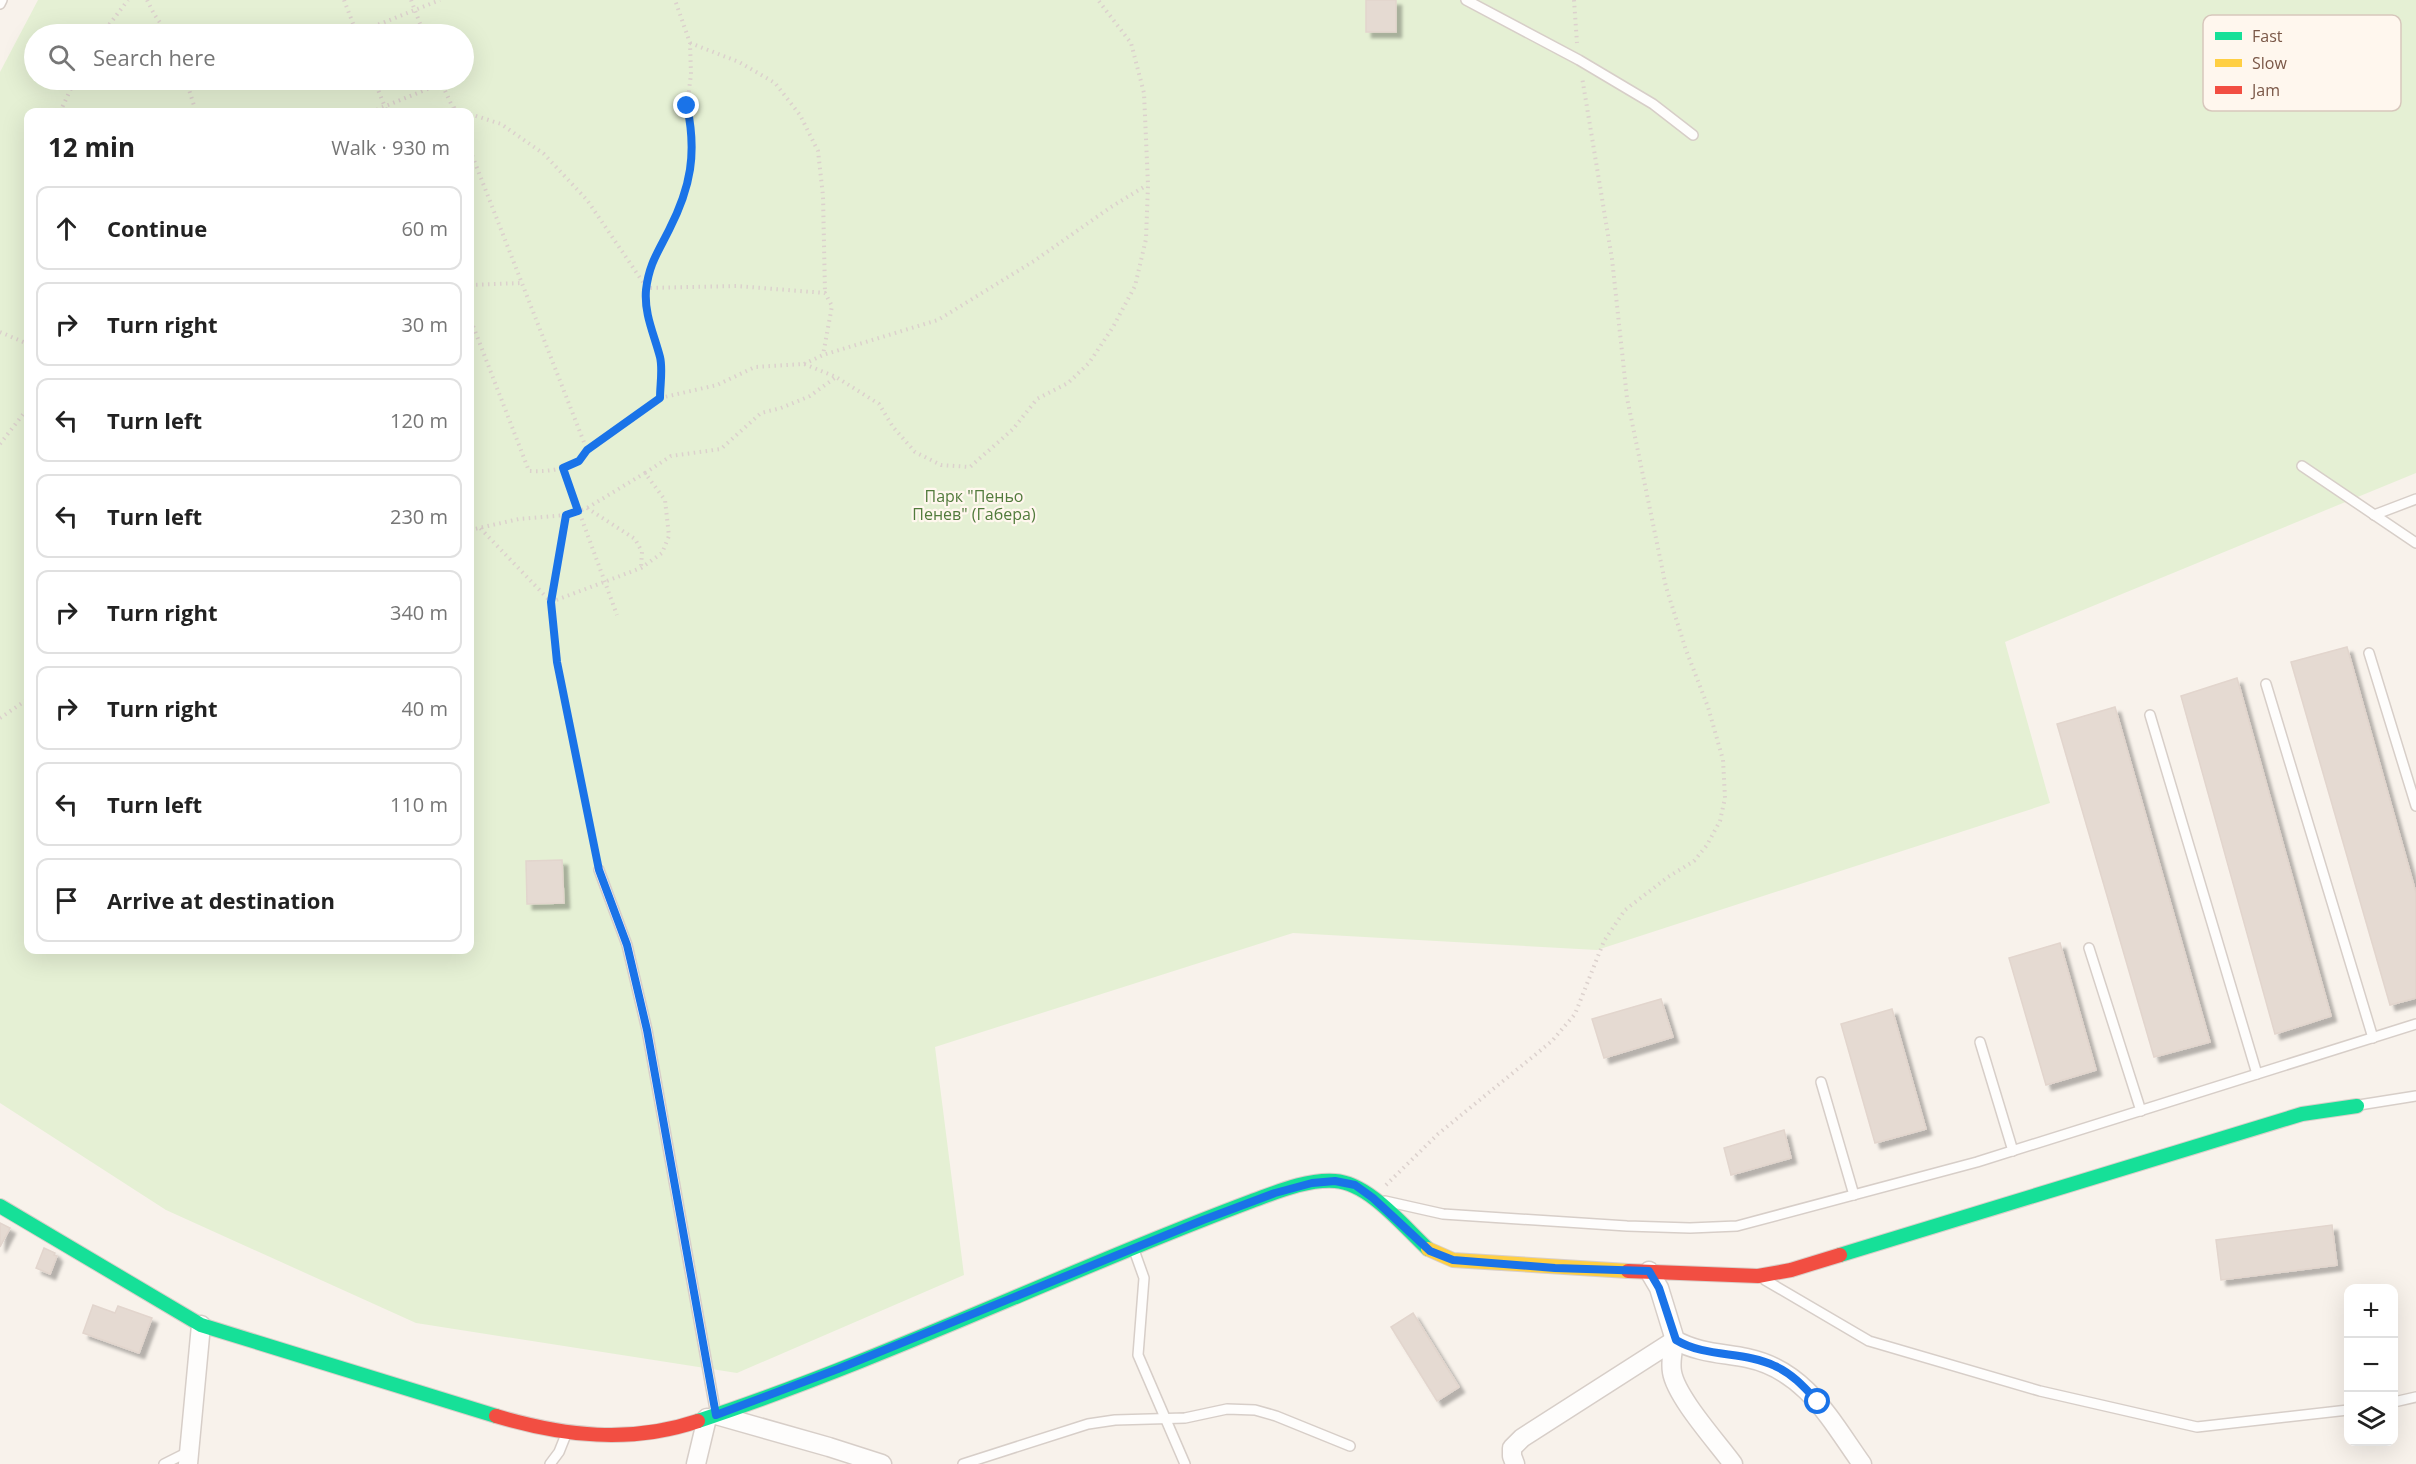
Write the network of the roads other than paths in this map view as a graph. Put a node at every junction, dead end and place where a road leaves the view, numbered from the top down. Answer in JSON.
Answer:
{"nodes":[{"id":1,"x":2,"y":0,"type":"edge"},
{"id":2,"x":1466,"y":0,"type":"edge"},
{"id":3,"x":0,"y":4,"type":"edge"},
{"id":4,"x":1693,"y":135,"type":"dead end"},
{"id":5,"x":2302,"y":466,"type":"dead end"},
{"id":6,"x":2416,"y":499,"type":"edge"},
{"id":7,"x":2373,"y":515,"type":"junction"},
{"id":8,"x":2416,"y":543,"type":"edge"},
{"id":9,"x":2369,"y":653,"type":"dead end"},
{"id":10,"x":2266,"y":684,"type":"dead end"},
{"id":11,"x":2150,"y":715,"type":"dead end"},
{"id":12,"x":2416,"y":806,"type":"edge"},
{"id":13,"x":599,"y":870,"type":"road end"},
{"id":14,"x":2089,"y":948,"type":"dead end"},
{"id":15,"x":2416,"y":1024,"type":"edge"},
{"id":16,"x":2373,"y":1038,"type":"junction"},
{"id":17,"x":1980,"y":1042,"type":"dead end"},
{"id":18,"x":2257,"y":1074,"type":"junction"},
{"id":19,"x":1821,"y":1082,"type":"dead end"},
{"id":20,"x":2416,"y":1096,"type":"edge"},
{"id":21,"x":2357,"y":1106,"type":"joint"},
{"id":22,"x":2141,"y":1111,"type":"junction"},
{"id":23,"x":2013,"y":1151,"type":"junction"},
{"id":24,"x":1854,"y":1195,"type":"junction"},
{"id":25,"x":1373,"y":1198,"type":"junction"},
{"id":26,"x":0,"y":1206,"type":"edge"},
{"id":27,"x":1134,"y":1250,"type":"junction"},
{"id":28,"x":1649,"y":1271,"type":"junction"},
{"id":29,"x":1758,"y":1276,"type":"junction"},
{"id":30,"x":201,"y":1325,"type":"junction"},
{"id":31,"x":1676,"y":1340,"type":"junction"},
{"id":32,"x":2416,"y":1397,"type":"edge"},
{"id":33,"x":2398,"y":1401,"type":"edge"},
{"id":34,"x":2344,"y":1411,"type":"edge"},
{"id":35,"x":712,"y":1417,"type":"junction"},
{"id":36,"x":1167,"y":1420,"type":"junction"},
{"id":37,"x":567,"y":1432,"type":"junction"},
{"id":38,"x":1350,"y":1446,"type":"dead end"},
{"id":39,"x":188,"y":1458,"type":"edge"},
{"id":40,"x":164,"y":1464,"type":"edge"},
{"id":41,"x":550,"y":1464,"type":"edge"},
{"id":42,"x":696,"y":1464,"type":"edge"},
{"id":43,"x":882,"y":1464,"type":"edge"},
{"id":44,"x":963,"y":1464,"type":"edge"},
{"id":45,"x":1185,"y":1464,"type":"edge"},
{"id":46,"x":1515,"y":1464,"type":"edge"},
{"id":47,"x":1733,"y":1464,"type":"edge"},
{"id":48,"x":1862,"y":1464,"type":"edge"}],
"edges":[{"from":1,"to":3,"type":"lane"},
{"from":2,"to":4,"type":"lane"},
{"from":5,"to":7,"type":"lane"},
{"from":6,"to":7,"type":"lane"},
{"from":7,"to":8,"type":"lane"},
{"from":9,"to":12,"type":"lane"},
{"from":10,"to":16,"type":"lane"},
{"from":11,"to":18,"type":"lane"},
{"from":13,"to":35,"type":"lane"},
{"from":14,"to":22,"type":"lane"},
{"from":15,"to":16,"type":"lane"},
{"from":16,"to":18,"type":"lane"},
{"from":17,"to":23,"type":"lane"},
{"from":18,"to":22,"type":"lane"},
{"from":19,"to":24,"type":"lane"},
{"from":20,"to":21,"type":"lane"},
{"from":21,"to":29,"type":"street"},
{"from":22,"to":23,"type":"lane"},
{"from":23,"to":24,"type":"lane"},
{"from":24,"to":25,"type":"lane"},
{"from":25,"to":27,"type":"street"},
{"from":25,"to":28,"type":"street"},
{"from":26,"to":30,"type":"street"},
{"from":27,"to":35,"type":"street"},
{"from":27,"to":36,"type":"lane"},
{"from":28,"to":29,"type":"street"},
{"from":28,"to":31,"type":"street"},
{"from":29,"to":34,"type":"lane"},
{"from":30,"to":37,"type":"street"},
{"from":30,"to":39,"type":"street"},
{"from":31,"to":46,"type":"street"},
{"from":31,"to":47,"type":"street"},
{"from":31,"to":48,"type":"street"},
{"from":32,"to":33,"type":"lane"},
{"from":35,"to":37,"type":"street"},
{"from":35,"to":42,"type":"street"},
{"from":35,"to":43,"type":"street"},
{"from":36,"to":38,"type":"lane"},
{"from":36,"to":44,"type":"lane"},
{"from":36,"to":45,"type":"lane"},
{"from":37,"to":41,"type":"lane"},
{"from":39,"to":40,"type":"lane"}]}
